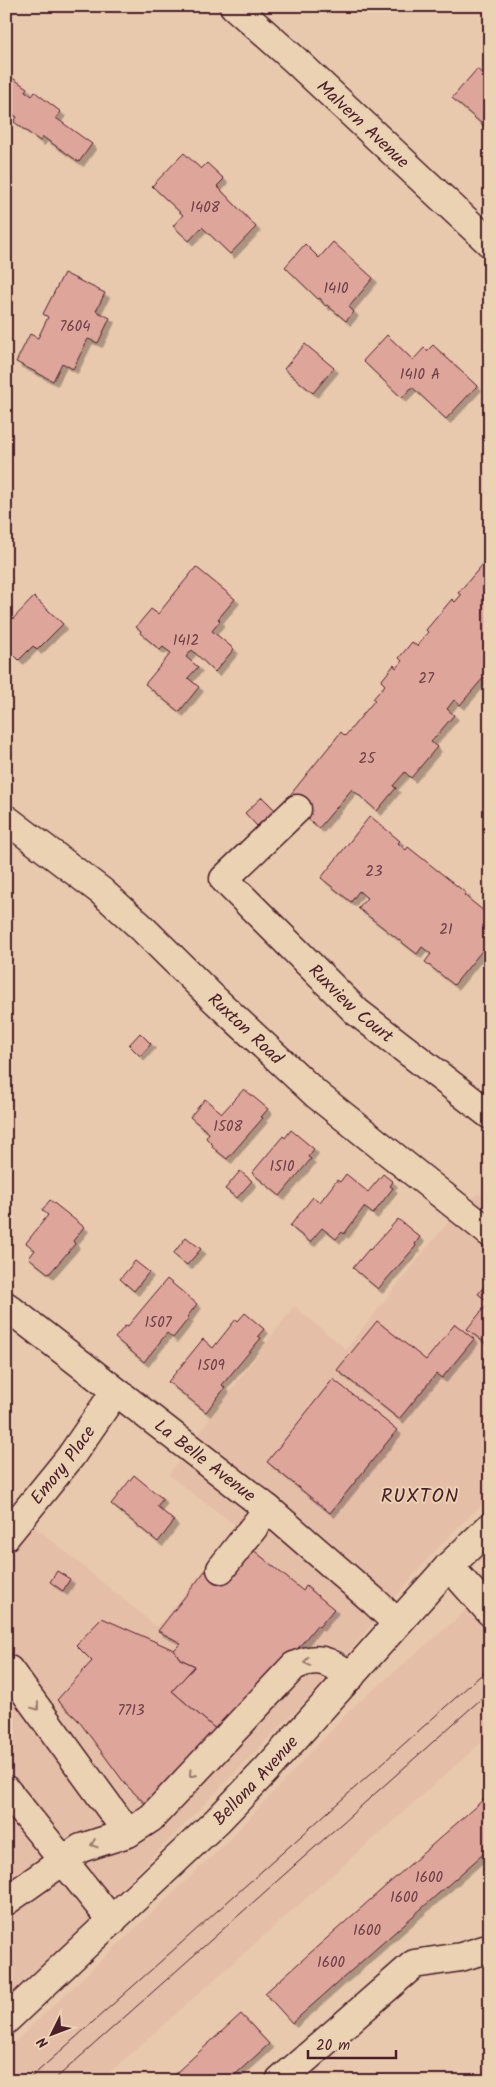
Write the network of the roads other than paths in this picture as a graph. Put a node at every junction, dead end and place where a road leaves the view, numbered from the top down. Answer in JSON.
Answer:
{"nodes":[{"id":1,"x":234,"y":6,"type":"edge"},
{"id":2,"x":490,"y":243,"type":"edge"},
{"id":3,"x":296,"y":809,"type":"dead end"},
{"id":4,"x":6,"y":819,"type":"edge"},
{"id":5,"x":490,"y":1115,"type":"edge"},
{"id":6,"x":490,"y":1233,"type":"edge"},
{"id":7,"x":6,"y":1306,"type":"edge"},
{"id":8,"x":115,"y":1392,"type":"junction"},
{"id":9,"x":268,"y":1509,"type":"junction"},
{"id":10,"x":490,"y":1527,"type":"edge"},
{"id":11,"x":6,"y":1536,"type":"edge"},
{"id":12,"x":449,"y":1566,"type":"junction"},
{"id":13,"x":222,"y":1569,"type":"dead end"},
{"id":14,"x":490,"y":1612,"type":"edge"},
{"id":15,"x":397,"y":1623,"type":"junction"},
{"id":16,"x":6,"y":1672,"type":"edge"},
{"id":17,"x":350,"y":1676,"type":"junction"},
{"id":18,"x":6,"y":1790,"type":"edge"},
{"id":19,"x":128,"y":1833,"type":"junction"},
{"id":20,"x":62,"y":1860,"type":"junction"},
{"id":21,"x":6,"y":1902,"type":"edge"},
{"id":22,"x":112,"y":1921,"type":"junction"},
{"id":23,"x":490,"y":1948,"type":"edge"},
{"id":24,"x":461,"y":1957,"type":"junction"},
{"id":25,"x":490,"y":1960,"type":"edge"},
{"id":26,"x":6,"y":2020,"type":"edge"},
{"id":27,"x":280,"y":2081,"type":"edge"}],
"edges":[{"from":1,"to":2,"type":"street","name":"Malvern Avenue"},
{"from":3,"to":5,"type":"street","name":"Ruxview Court"},
{"from":4,"to":6,"type":"street","name":"Ruxton Road"},
{"from":7,"to":8,"type":"street","name":"La Belle Avenue"},
{"from":8,"to":9,"type":"street","name":"La Belle Avenue"},
{"from":8,"to":11,"type":"street","name":"Emory Place"},
{"from":9,"to":13,"type":"street"},
{"from":9,"to":15,"type":"street","name":"La Belle Avenue"},
{"from":10,"to":12,"type":"street","name":"Bellona Avenue"},
{"from":12,"to":14,"type":"street"},
{"from":12,"to":15,"type":"street","name":"Bellona Avenue"},
{"from":15,"to":17,"type":"street","name":"Bellona Avenue"},
{"from":16,"to":19,"type":"street","one_way":true},
{"from":17,"to":19,"type":"street","one_way":true},
{"from":17,"to":22,"type":"street","name":"Bellona Avenue"},
{"from":18,"to":20,"type":"street"},
{"from":19,"to":20,"type":"street","one_way":true},
{"from":20,"to":21,"type":"street"},
{"from":20,"to":22,"type":"street"},
{"from":22,"to":26,"type":"street","name":"Bellona Avenue"},
{"from":23,"to":24,"type":"street"},
{"from":24,"to":25,"type":"street"},
{"from":24,"to":27,"type":"street"}]}
